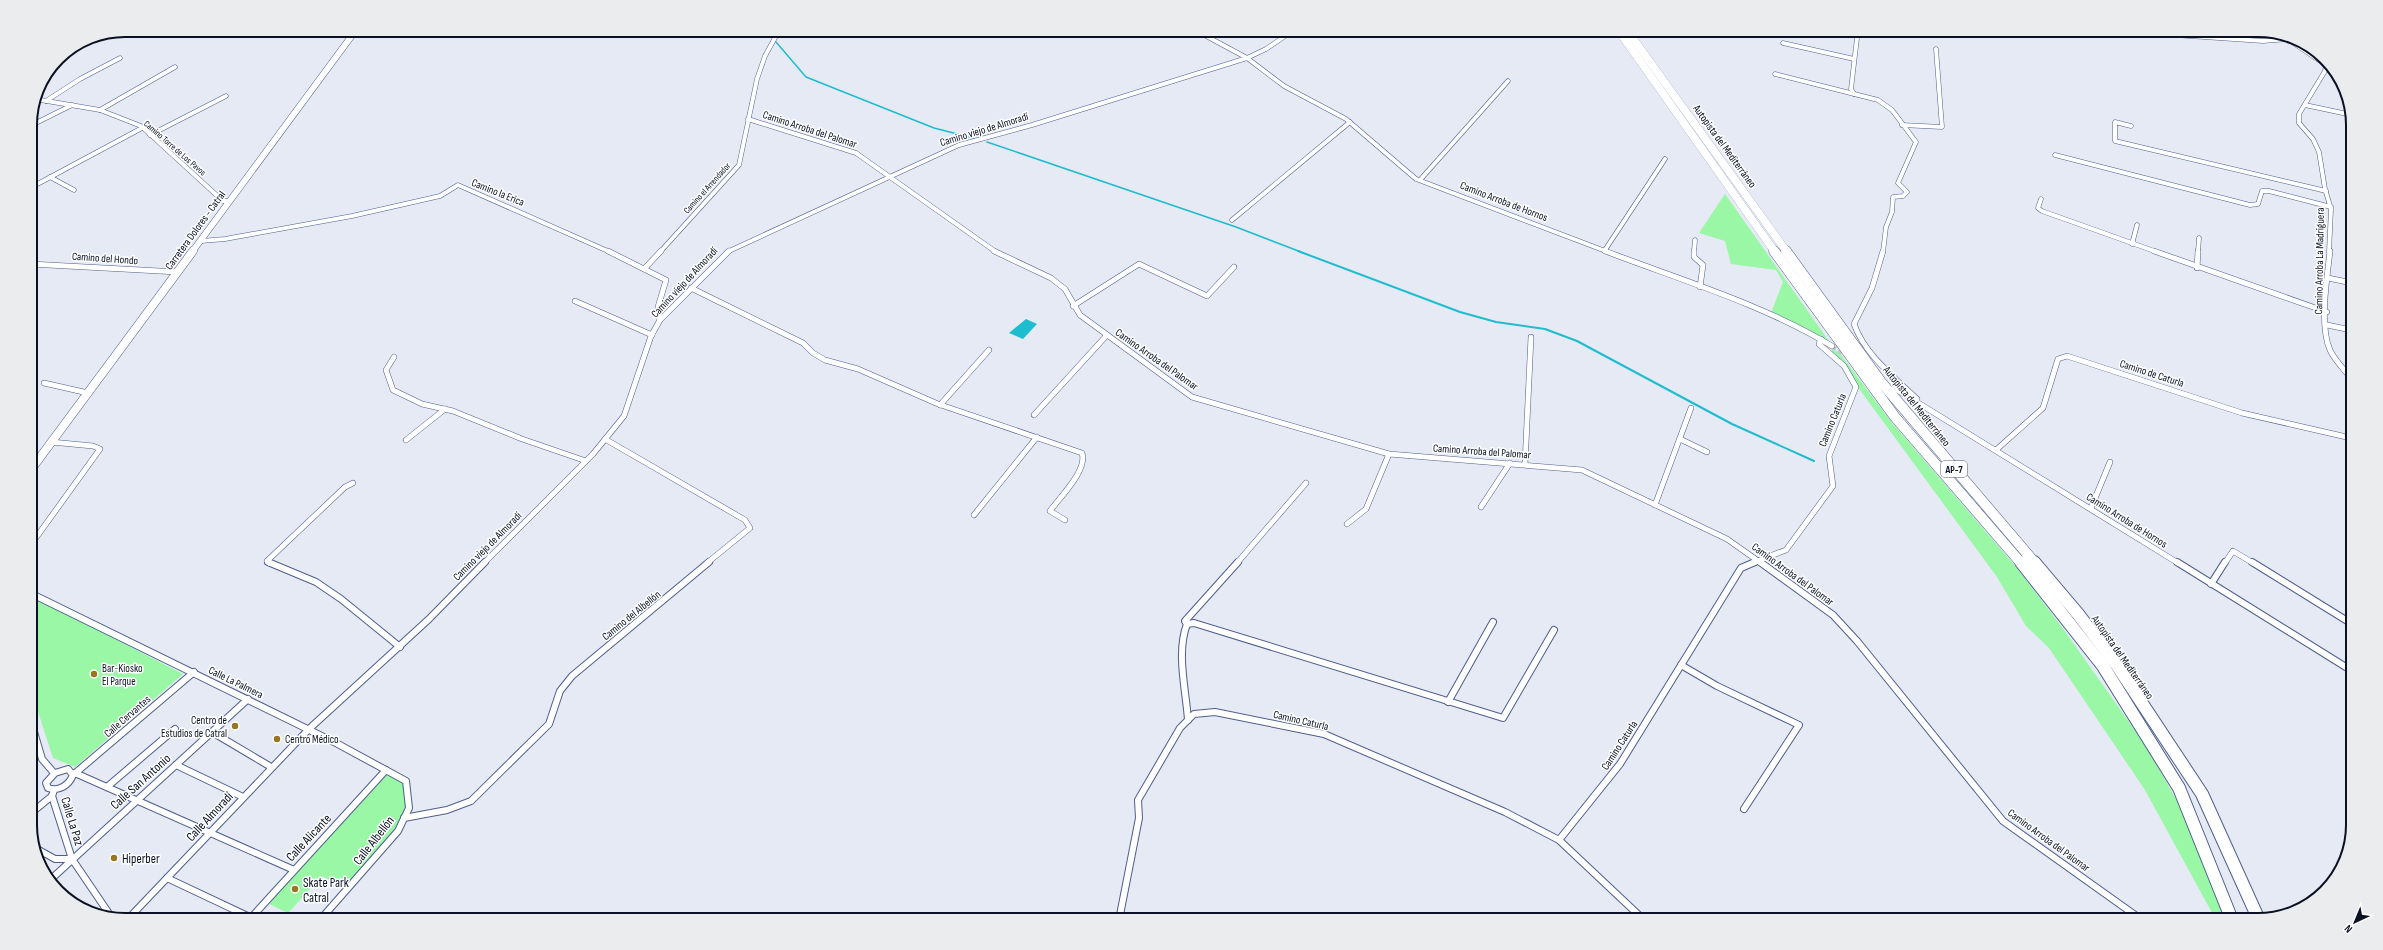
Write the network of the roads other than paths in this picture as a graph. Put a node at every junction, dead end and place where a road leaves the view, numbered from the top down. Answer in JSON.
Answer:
{"nodes":[{"id":1,"x":351,"y":37,"type":"edge"},
{"id":2,"x":775,"y":37,"type":"edge"},
{"id":3,"x":1208,"y":37,"type":"edge"},
{"id":4,"x":1284,"y":37,"type":"edge"},
{"id":5,"x":1623,"y":37,"type":"edge"},
{"id":6,"x":1632,"y":37,"type":"edge"},
{"id":7,"x":1857,"y":37,"type":"edge"},
{"id":8,"x":2202,"y":37,"type":"edge"},
{"id":9,"x":2276,"y":39,"type":"edge"},
{"id":10,"x":1783,"y":43,"type":"dead end"},
{"id":11,"x":1936,"y":49,"type":"dead end"},
{"id":12,"x":120,"y":58,"type":"dead end"},
{"id":13,"x":1246,"y":58,"type":"junction"},
{"id":14,"x":1854,"y":59,"type":"junction"},
{"id":15,"x":175,"y":67,"type":"dead end"},
{"id":16,"x":2325,"y":68,"type":"edge"},
{"id":17,"x":1775,"y":74,"type":"dead end"},
{"id":18,"x":1508,"y":81,"type":"dead end"},
{"id":19,"x":226,"y":96,"type":"dead end"},
{"id":20,"x":1856,"y":96,"type":"junction"},
{"id":21,"x":41,"y":100,"type":"edge"},
{"id":22,"x":46,"y":101,"type":"junction"},
{"id":23,"x":72,"y":105,"type":"junction"},
{"id":24,"x":2305,"y":105,"type":"junction"},
{"id":25,"x":100,"y":110,"type":"junction"},
{"id":26,"x":2345,"y":114,"type":"edge"},
{"id":27,"x":748,"y":119,"type":"junction"},
{"id":28,"x":37,"y":122,"type":"edge"},
{"id":29,"x":1350,"y":122,"type":"junction"},
{"id":30,"x":1902,"y":125,"type":"junction"},
{"id":31,"x":2131,"y":126,"type":"dead end"},
{"id":32,"x":142,"y":128,"type":"junction"},
{"id":33,"x":150,"y":135,"type":"junction"},
{"id":34,"x":2055,"y":155,"type":"dead end"},
{"id":35,"x":1665,"y":159,"type":"dead end"},
{"id":36,"x":888,"y":176,"type":"junction"},
{"id":37,"x":50,"y":177,"type":"junction"},
{"id":38,"x":1420,"y":180,"type":"junction"},
{"id":39,"x":37,"y":184,"type":"edge"},
{"id":40,"x":74,"y":190,"type":"dead end"},
{"id":41,"x":2326,"y":191,"type":"junction"},
{"id":42,"x":2041,"y":199,"type":"dead end"},
{"id":43,"x":230,"y":201,"type":"junction"},
{"id":44,"x":2330,"y":207,"type":"junction"},
{"id":45,"x":1232,"y":220,"type":"dead end"},
{"id":46,"x":2137,"y":225,"type":"dead end"},
{"id":47,"x":2199,"y":238,"type":"dead end"},
{"id":48,"x":1695,"y":240,"type":"dead end"},
{"id":49,"x":201,"y":241,"type":"junction"},
{"id":50,"x":2132,"y":244,"type":"junction"},
{"id":51,"x":1605,"y":250,"type":"junction"},
{"id":52,"x":37,"y":264,"type":"edge"},
{"id":53,"x":1234,"y":267,"type":"dead end"},
{"id":54,"x":645,"y":268,"type":"junction"},
{"id":55,"x":2197,"y":268,"type":"junction"},
{"id":56,"x":178,"y":272,"type":"junction"},
{"id":57,"x":2328,"y":278,"type":"junction"},
{"id":58,"x":2346,"y":282,"type":"edge"},
{"id":59,"x":1700,"y":287,"type":"junction"},
{"id":60,"x":691,"y":288,"type":"junction"},
{"id":61,"x":575,"y":301,"type":"dead end"},
{"id":62,"x":1073,"y":306,"type":"junction"},
{"id":63,"x":2327,"y":312,"type":"junction"},
{"id":64,"x":660,"y":320,"type":"junction"},
{"id":65,"x":2327,"y":325,"type":"junction"},
{"id":66,"x":2346,"y":329,"type":"edge"},
{"id":67,"x":652,"y":335,"type":"junction"},
{"id":68,"x":1107,"y":335,"type":"junction"},
{"id":69,"x":1531,"y":336,"type":"dead end"},
{"id":70,"x":1821,"y":339,"type":"junction"},
{"id":71,"x":1832,"y":346,"type":"tunnel mouth"},
{"id":72,"x":989,"y":350,"type":"dead end"},
{"id":73,"x":394,"y":357,"type":"dead end"},
{"id":74,"x":2346,"y":371,"type":"edge"},
{"id":75,"x":44,"y":383,"type":"dead end"},
{"id":76,"x":1894,"y":388,"type":"dead end"},
{"id":77,"x":88,"y":393,"type":"junction"},
{"id":78,"x":1920,"y":402,"type":"junction"},
{"id":79,"x":940,"y":405,"type":"junction"},
{"id":80,"x":1691,"y":408,"type":"dead end"},
{"id":81,"x":445,"y":409,"type":"junction"},
{"id":82,"x":1034,"y":415,"type":"dead end"},
{"id":83,"x":1037,"y":437,"type":"junction"},
{"id":84,"x":2346,"y":437,"type":"edge"},
{"id":85,"x":605,"y":439,"type":"junction"},
{"id":86,"x":1680,"y":439,"type":"junction"},
{"id":87,"x":406,"y":440,"type":"dead end"},
{"id":88,"x":51,"y":442,"type":"junction"},
{"id":89,"x":1996,"y":450,"type":"junction"},
{"id":90,"x":1706,"y":452,"type":"dead end"},
{"id":91,"x":1389,"y":454,"type":"junction"},
{"id":92,"x":37,"y":460,"type":"edge"},
{"id":93,"x":586,"y":461,"type":"junction"},
{"id":94,"x":2110,"y":462,"type":"dead end"},
{"id":95,"x":1510,"y":463,"type":"junction"},
{"id":96,"x":1525,"y":464,"type":"junction"},
{"id":97,"x":353,"y":483,"type":"dead end"},
{"id":98,"x":1306,"y":483,"type":"dead end"},
{"id":99,"x":1656,"y":505,"type":"junction"},
{"id":100,"x":1481,"y":507,"type":"dead end"},
{"id":101,"x":2091,"y":508,"type":"junction"},
{"id":102,"x":974,"y":515,"type":"dead end"},
{"id":103,"x":1065,"y":520,"type":"dead end"},
{"id":104,"x":1348,"y":524,"type":"dead end"},
{"id":105,"x":37,"y":536,"type":"edge"},
{"id":106,"x":1759,"y":561,"type":"junction"},
{"id":107,"x":2211,"y":584,"type":"junction"},
{"id":108,"x":37,"y":596,"type":"edge"},
{"id":109,"x":2346,"y":620,"type":"edge"},
{"id":110,"x":1493,"y":622,"type":"dead end"},
{"id":111,"x":1187,"y":624,"type":"junction"},
{"id":112,"x":1554,"y":630,"type":"dead end"},
{"id":113,"x":400,"y":647,"type":"junction"},
{"id":114,"x":1681,"y":665,"type":"junction"},
{"id":115,"x":2346,"y":667,"type":"edge"},
{"id":116,"x":194,"y":672,"type":"junction"},
{"id":117,"x":248,"y":699,"type":"junction"},
{"id":118,"x":1448,"y":702,"type":"junction"},
{"id":119,"x":1188,"y":720,"type":"junction"},
{"id":120,"x":175,"y":729,"type":"dead end"},
{"id":121,"x":309,"y":729,"type":"junction"},
{"id":122,"x":212,"y":732,"type":"junction"},
{"id":123,"x":37,"y":742,"type":"edge"},
{"id":124,"x":176,"y":765,"type":"junction"},
{"id":125,"x":271,"y":767,"type":"junction"},
{"id":126,"x":386,"y":770,"type":"junction"},
{"id":127,"x":54,"y":773,"type":"junction"},
{"id":128,"x":74,"y":774,"type":"junction"},
{"id":129,"x":107,"y":788,"type":"junction"},
{"id":130,"x":53,"y":793,"type":"junction"},
{"id":131,"x":243,"y":798,"type":"junction"},
{"id":132,"x":137,"y":800,"type":"junction"},
{"id":133,"x":37,"y":808,"type":"edge"},
{"id":134,"x":409,"y":808,"type":"joint"},
{"id":135,"x":1744,"y":809,"type":"dead end"},
{"id":136,"x":404,"y":818,"type":"junction"},
{"id":137,"x":210,"y":832,"type":"junction"},
{"id":138,"x":1559,"y":840,"type":"junction"},
{"id":139,"x":41,"y":851,"type":"edge"},
{"id":140,"x":72,"y":859,"type":"junction"},
{"id":141,"x":294,"y":870,"type":"junction"},
{"id":142,"x":54,"y":877,"type":"edge"},
{"id":143,"x":167,"y":878,"type":"junction"},
{"id":144,"x":107,"y":911,"type":"edge"},
{"id":145,"x":134,"y":913,"type":"edge"},
{"id":146,"x":240,"y":913,"type":"edge"},
{"id":147,"x":257,"y":913,"type":"edge"},
{"id":148,"x":326,"y":913,"type":"edge"},
{"id":149,"x":1120,"y":913,"type":"edge"},
{"id":150,"x":1637,"y":913,"type":"edge"},
{"id":151,"x":2132,"y":913,"type":"edge"},
{"id":152,"x":2229,"y":913,"type":"edge"},
{"id":153,"x":2256,"y":913,"type":"edge"}],
"edges":[{"from":1,"to":43,"type":"street","name":"Carretera Dolores - Catral"},
{"from":2,"to":27,"type":"street","name":"Camino el Arrendador"},
{"from":3,"to":13,"type":"street","name":"Camino Arroba de Hornos"},
{"from":4,"to":13,"type":"street","name":"Camino viejo de Almoradí"},
{"from":5,"to":152,"type":"highway","name":"Autopista del Mediterráneo","number":"AP-7"},
{"from":6,"to":153,"type":"highway","name":"Autopista del Mediterráneo","number":"AP-7"},
{"from":7,"to":14,"type":"street"},
{"from":8,"to":9,"type":"street"},
{"from":10,"to":14,"type":"street"},
{"from":11,"to":30,"type":"street"},
{"from":12,"to":22,"type":"street"},
{"from":13,"to":29,"type":"street","name":"Camino Arroba de Hornos"},
{"from":13,"to":36,"type":"street","name":"Camino viejo de Almoradí"},
{"from":14,"to":20,"type":"street"},
{"from":15,"to":25,"type":"street"},
{"from":16,"to":24,"type":"street","name":"Camino Arroba La Madriguera"},
{"from":17,"to":20,"type":"street"},
{"from":18,"to":38,"type":"street"},
{"from":19,"to":33,"type":"street"},
{"from":20,"to":30,"type":"street"},
{"from":21,"to":22,"type":"street","name":"Camino Torre de Los Pavos"},
{"from":22,"to":23,"type":"street","name":"Camino Torre de Los Pavos"},
{"from":23,"to":25,"type":"street","name":"Camino Torre de Los Pavos"},
{"from":23,"to":28,"type":"street"},
{"from":24,"to":26,"type":"street"},
{"from":24,"to":41,"type":"street","name":"Camino Arroba La Madriguera"},
{"from":25,"to":32,"type":"street","name":"Camino Torre de Los Pavos"},
{"from":27,"to":36,"type":"street","name":"Camino Arroba del Palomar"},
{"from":27,"to":54,"type":"street","name":"Camino el Arrendador"},
{"from":29,"to":38,"type":"street","name":"Camino Arroba de Hornos"},
{"from":29,"to":45,"type":"street"},
{"from":30,"to":78,"type":"street"},
{"from":31,"to":41,"type":"street"},
{"from":32,"to":33,"type":"street","name":"Camino Torre de Los Pavos"},
{"from":32,"to":37,"type":"street"},
{"from":33,"to":43,"type":"street","name":"Camino Torre de Los Pavos"},
{"from":34,"to":44,"type":"street"},
{"from":35,"to":51,"type":"street"},
{"from":36,"to":60,"type":"street","name":"Camino viejo de Almoradí"},
{"from":36,"to":62,"type":"street","name":"Camino Arroba del Palomar"},
{"from":37,"to":39,"type":"street"},
{"from":37,"to":40,"type":"street"},
{"from":38,"to":51,"type":"street","name":"Camino Arroba de Hornos"},
{"from":41,"to":44,"type":"street","name":"Camino Arroba La Madriguera"},
{"from":42,"to":50,"type":"street"},
{"from":43,"to":49,"type":"street","name":"Carretera Dolores - Catral"},
{"from":44,"to":57,"type":"street","name":"Camino Arroba La Madriguera"},
{"from":46,"to":50,"type":"street"},
{"from":47,"to":55,"type":"street"},
{"from":48,"to":59,"type":"street"},
{"from":49,"to":54,"type":"street","name":"Camino la Erica"},
{"from":49,"to":56,"type":"street","name":"Carretera Dolores - Catral"},
{"from":50,"to":55,"type":"street"},
{"from":51,"to":59,"type":"street","name":"Camino Arroba de Hornos"},
{"from":52,"to":56,"type":"street","name":"Camino del Hondo"},
{"from":53,"to":62,"type":"street"},
{"from":54,"to":64,"type":"street","name":"Camino la Erica"},
{"from":55,"to":63,"type":"street"},
{"from":56,"to":77,"type":"street","name":"Carretera Dolores - Catral"},
{"from":57,"to":58,"type":"street"},
{"from":57,"to":63,"type":"street","name":"Camino Arroba La Madriguera"},
{"from":59,"to":70,"type":"street","name":"Camino Arroba de Hornos"},
{"from":60,"to":64,"type":"street","name":"Camino viejo de Almoradí"},
{"from":60,"to":79,"type":"street"},
{"from":61,"to":67,"type":"street"},
{"from":62,"to":68,"type":"street","name":"Camino Arroba del Palomar"},
{"from":63,"to":65,"type":"street","name":"Camino Arroba La Madriguera"},
{"from":64,"to":67,"type":"street","name":"Camino viejo de Almoradí"},
{"from":65,"to":66,"type":"street"},
{"from":65,"to":74,"type":"street","name":"Camino Arroba La Madriguera"},
{"from":67,"to":85,"type":"street","name":"Camino viejo de Almoradí"},
{"from":68,"to":82,"type":"street"},
{"from":68,"to":91,"type":"street","name":"Camino Arroba del Palomar"},
{"from":69,"to":96,"type":"street"},
{"from":70,"to":71,"type":"street","name":"Camino Arroba de Hornos"},
{"from":70,"to":106,"type":"street","name":"Camino Caturla"},
{"from":72,"to":79,"type":"street"},
{"from":73,"to":81,"type":"street"},
{"from":75,"to":77,"type":"street"},
{"from":76,"to":78,"type":"street","name":"Camino Arroba de Hornos"},
{"from":77,"to":88,"type":"street","name":"Carretera Dolores - Catral"},
{"from":78,"to":89,"type":"street","name":"Camino Arroba de Hornos"},
{"from":79,"to":83,"type":"street"},
{"from":80,"to":86,"type":"street"},
{"from":81,"to":87,"type":"street"},
{"from":81,"to":93,"type":"street"},
{"from":83,"to":102,"type":"street"},
{"from":83,"to":103,"type":"street"},
{"from":84,"to":89,"type":"street","name":"Camino de Caturla"},
{"from":85,"to":93,"type":"street","name":"Camino viejo de Almoradí"},
{"from":85,"to":136,"type":"street","name":"Camino del Albellón"},
{"from":86,"to":90,"type":"street"},
{"from":86,"to":99,"type":"street"},
{"from":88,"to":92,"type":"street","name":"Carretera Dolores - Catral"},
{"from":88,"to":105,"type":"street"},
{"from":89,"to":101,"type":"street","name":"Camino Arroba de Hornos"},
{"from":91,"to":95,"type":"street","name":"Camino Arroba del Palomar"},
{"from":91,"to":104,"type":"street"},
{"from":93,"to":113,"type":"street","name":"Camino viejo de Almoradí"},
{"from":94,"to":101,"type":"street"},
{"from":95,"to":96,"type":"street","name":"Camino Arroba del Palomar"},
{"from":95,"to":100,"type":"street"},
{"from":96,"to":99,"type":"street","name":"Camino Arroba del Palomar"},
{"from":97,"to":113,"type":"street"},
{"from":98,"to":111,"type":"street"},
{"from":99,"to":106,"type":"street","name":"Camino Arroba del Palomar"},
{"from":101,"to":107,"type":"street","name":"Camino Arroba de Hornos"},
{"from":106,"to":114,"type":"street","name":"Camino Caturla"},
{"from":106,"to":151,"type":"street","name":"Camino Arroba del Palomar"},
{"from":107,"to":109,"type":"street"},
{"from":107,"to":115,"type":"street","name":"Camino Arroba de Hornos"},
{"from":108,"to":116,"type":"street","name":"Calle La Palmera"},
{"from":110,"to":118,"type":"street"},
{"from":111,"to":118,"type":"street"},
{"from":111,"to":119,"type":"street"},
{"from":112,"to":118,"type":"street"},
{"from":113,"to":121,"type":"street","name":"Camino viejo de Almoradí"},
{"from":114,"to":135,"type":"street"},
{"from":114,"to":138,"type":"street","name":"Camino Caturla"},
{"from":116,"to":117,"type":"street","name":"Calle La Palmera"},
{"from":116,"to":128,"type":"street","name":"Calle Cervantes"},
{"from":117,"to":121,"type":"street","name":"Calle La Palmera"},
{"from":117,"to":122,"type":"street","name":"Calle San Antonio"},
{"from":119,"to":138,"type":"street","name":"Camino Caturla"},
{"from":119,"to":149,"type":"street"},
{"from":120,"to":129,"type":"street"},
{"from":121,"to":125,"type":"street","name":"Calle Almoradí"},
{"from":121,"to":126,"type":"street","name":"Calle La Palmera"},
{"from":122,"to":124,"type":"street","name":"Calle San Antonio"},
{"from":122,"to":125,"type":"street"},
{"from":123,"to":127,"type":"street"},
{"from":124,"to":131,"type":"street"},
{"from":124,"to":132,"type":"street","name":"Calle San Antonio"},
{"from":125,"to":131,"type":"street","name":"Calle Almoradí"},
{"from":126,"to":134,"type":"street","name":"Calle La Palmera"},
{"from":126,"to":141,"type":"street","name":"Calle Alicante"},
{"from":127,"to":128,"type":"street"},
{"from":127,"to":130,"type":"street","name":"Calle La Paz"},
{"from":128,"to":129,"type":"street"},
{"from":128,"to":130,"type":"street","name":"Calle Cervantes"},
{"from":129,"to":132,"type":"street"},
{"from":130,"to":133,"type":"street"},
{"from":130,"to":140,"type":"street","name":"Calle La Paz"},
{"from":131,"to":137,"type":"street","name":"Calle Almoradí"},
{"from":132,"to":137,"type":"street"},
{"from":132,"to":140,"type":"street","name":"Calle San Antonio"},
{"from":134,"to":136,"type":"street","name":"Calle Albellón"},
{"from":136,"to":148,"type":"street","name":"Calle Albellón"},
{"from":137,"to":141,"type":"street"},
{"from":137,"to":143,"type":"street","name":"Calle Almoradí"},
{"from":138,"to":150,"type":"street"},
{"from":139,"to":140,"type":"street"},
{"from":140,"to":142,"type":"street","name":"Calle San Antonio"},
{"from":140,"to":144,"type":"street","name":"Calle La Paz"},
{"from":141,"to":147,"type":"street","name":"Calle Alicante"},
{"from":143,"to":145,"type":"street","name":"Calle Almoradí"},
{"from":143,"to":146,"type":"street"}]}
